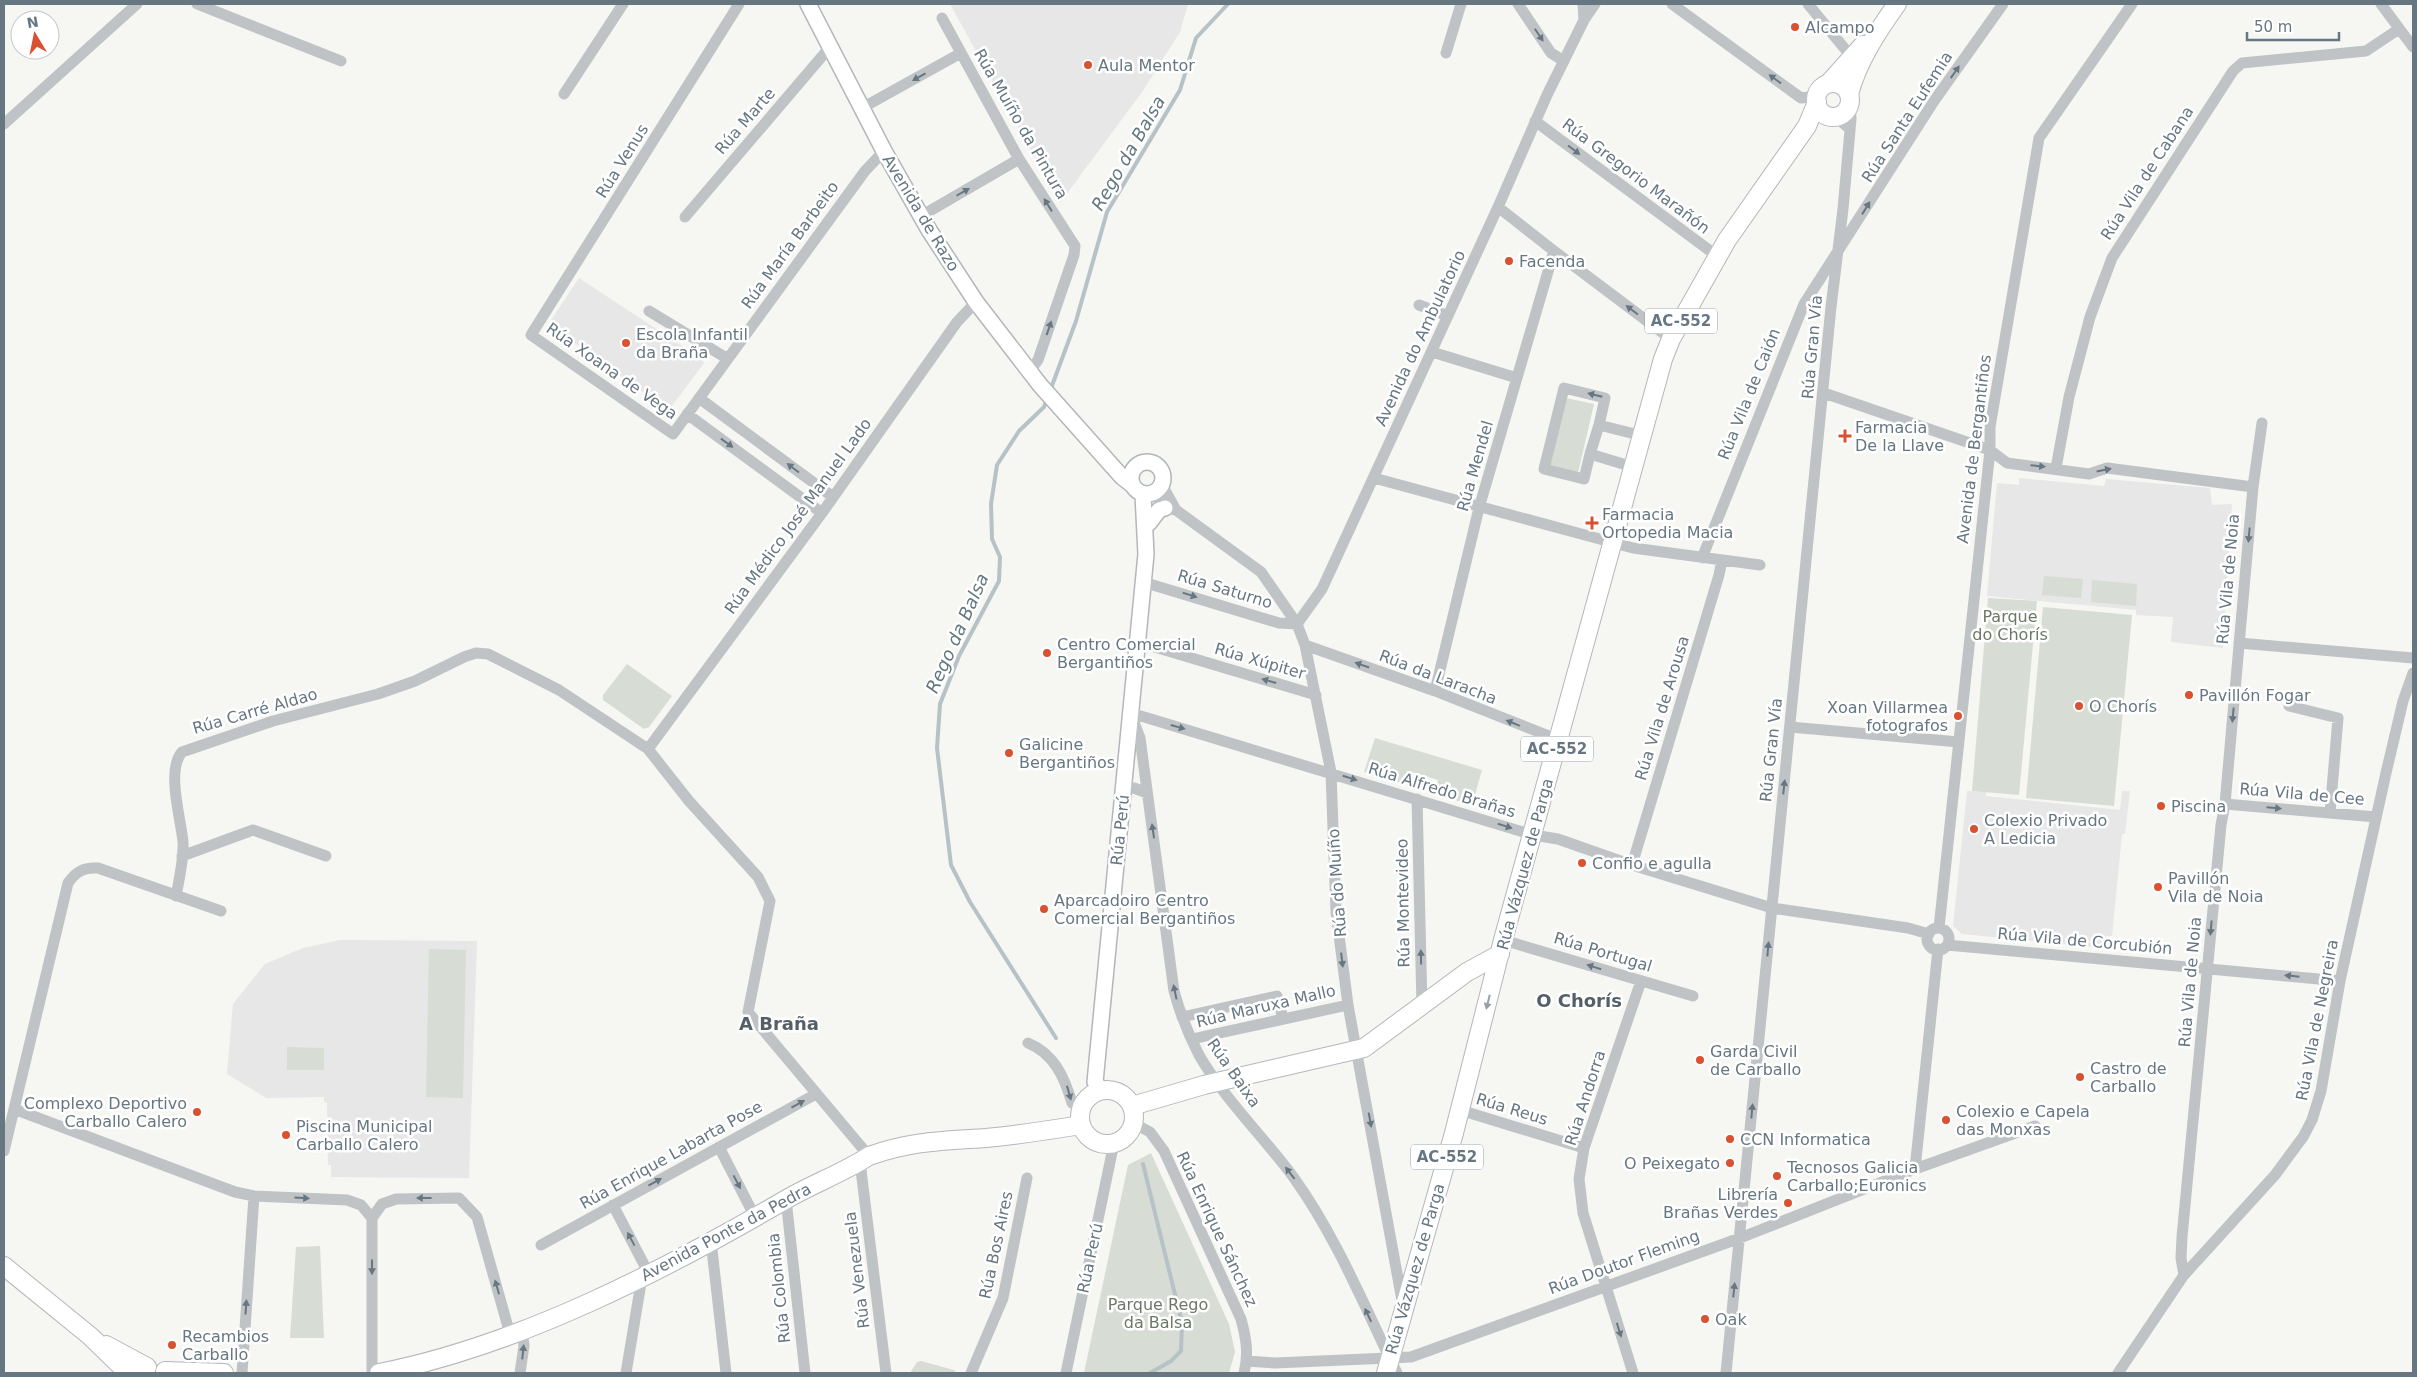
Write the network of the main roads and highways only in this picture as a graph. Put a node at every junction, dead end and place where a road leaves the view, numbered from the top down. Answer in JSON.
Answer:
{"nodes":[{"id":1,"x":1897,"y":4,"type":"edge"},
{"id":2,"x":1872,"y":36,"type":"junction"},
{"id":3,"x":1821,"y":94,"type":"junction"},
{"id":4,"x":1849,"y":99,"type":"junction"},
{"id":5,"x":1833,"y":117,"type":"junction"},
{"id":6,"x":1807,"y":126,"type":"junction"},
{"id":7,"x":1511,"y":911,"type":"junction"},
{"id":8,"x":1496,"y":958,"type":"junction"},
{"id":9,"x":1133,"y":1115,"type":"junction"},
{"id":10,"x":1081,"y":1125,"type":"junction"},
{"id":11,"x":4,"y":1266,"type":"edge"},
{"id":12,"x":90,"y":1336,"type":"junction"},
{"id":13,"x":1391,"y":1368,"type":"edge"},
{"id":14,"x":144,"y":1370,"type":"edge"},
{"id":15,"x":412,"y":1370,"type":"edge"},
{"id":16,"x":166,"y":1372,"type":"edge"},
{"id":17,"x":128,"y":1373,"type":"edge"},
{"id":18,"x":189,"y":1373,"type":"edge"},
{"id":19,"x":224,"y":1373,"type":"edge"},
{"id":20,"x":378,"y":1373,"type":"edge"}],
"edges":[{"from":1,"to":2,"type":"main road","number":"AC-552"},
{"from":2,"to":3,"type":"main road","number":"AC-552"},
{"from":2,"to":4,"type":"main road","number":"AC-552"},
{"from":3,"to":4,"type":"main road"},
{"from":3,"to":5,"type":"main road"},
{"from":3,"to":6,"type":"main road","name":"Rúa Vázquez de Parga","number":"AC-552"},
{"from":4,"to":5,"type":"main road","number":"AC-552"},
{"from":5,"to":6,"type":"main road","number":"AC-552"},
{"from":6,"to":7,"type":"main road","name":"Rúa Vázquez de Parga","number":"AC-552"},
{"from":7,"to":8,"type":"main road","name":"Rúa Vázquez de Parga","number":"AC-552"},
{"from":7,"to":8,"type":"main road"},
{"from":8,"to":9,"type":"main road"},
{"from":8,"to":13,"type":"main road","name":"Rúa Vázquez de Parga","number":"AC-552","one_way":true},
{"from":9,"to":10,"type":"main road"},
{"from":9,"to":10,"type":"main road"},
{"from":10,"to":15,"type":"main road","name":"Avenida Ponte da Pedra"},
{"from":11,"to":12,"type":"main road"},
{"from":12,"to":14,"type":"main road"},
{"from":12,"to":17,"type":"main road"},
{"from":14,"to":16,"type":"main road"},
{"from":15,"to":20,"type":"main road","name":"Avenida Ponte da Pedra"},
{"from":16,"to":18,"type":"main road"},
{"from":18,"to":19,"type":"main road"}]}
